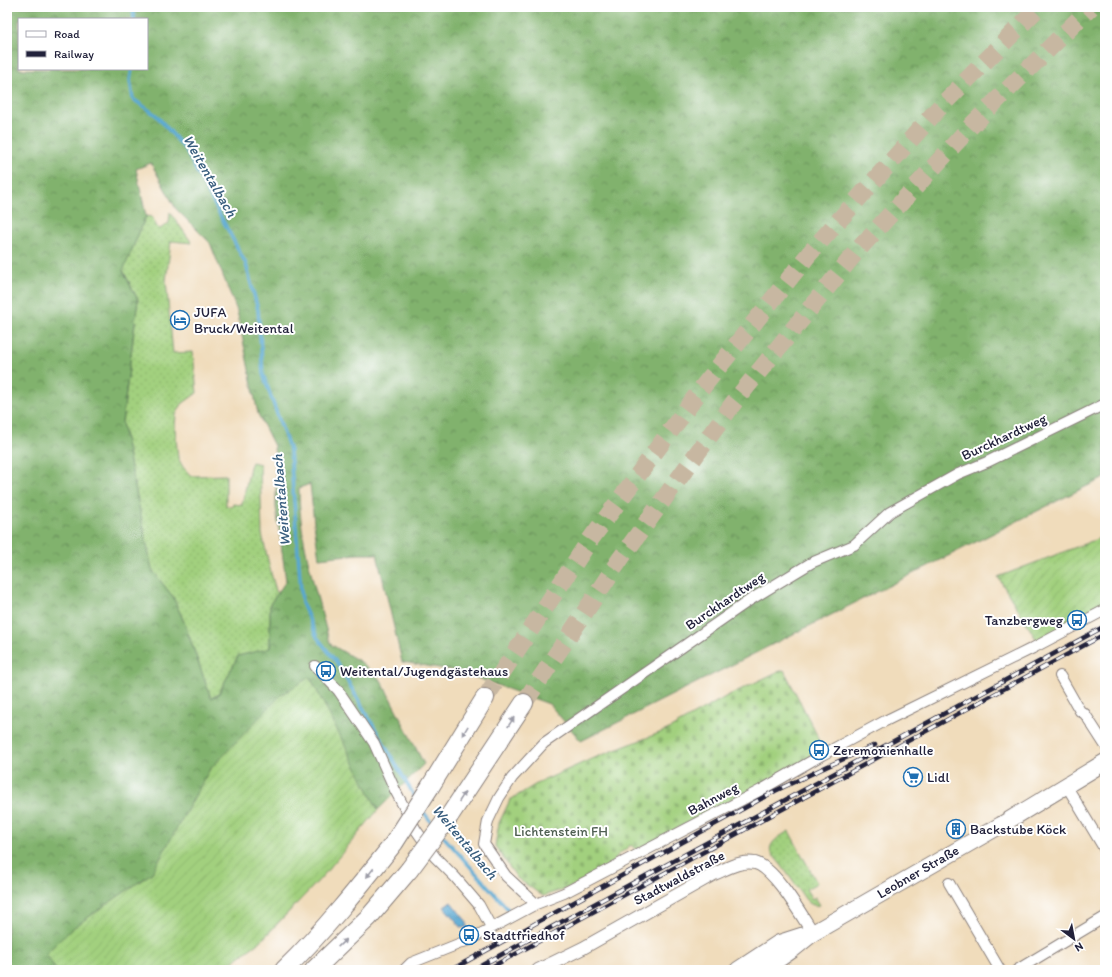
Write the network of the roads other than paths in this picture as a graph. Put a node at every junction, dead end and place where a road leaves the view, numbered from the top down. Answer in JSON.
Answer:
{"nodes":[{"id":1,"x":1105,"y":404,"type":"edge"},
{"id":2,"x":1105,"y":610,"type":"edge"},
{"id":3,"x":315,"y":666,"type":"dead end"},
{"id":4,"x":1060,"y":676,"type":"dead end"},
{"id":5,"x":485,"y":698,"type":"tunnel mouth"},
{"id":6,"x":524,"y":703,"type":"tunnel mouth"},
{"id":7,"x":1105,"y":745,"type":"edge"},
{"id":8,"x":1105,"y":762,"type":"edge"},
{"id":9,"x":1066,"y":786,"type":"junction"},
{"id":10,"x":1105,"y":850,"type":"edge"},
{"id":11,"x":949,"y":883,"type":"dead end"},
{"id":12,"x":536,"y":904,"type":"junction"},
{"id":13,"x":1105,"y":917,"type":"edge"},
{"id":14,"x":491,"y":927,"type":"junction"},
{"id":15,"x":813,"y":933,"type":"junction"},
{"id":16,"x":284,"y":970,"type":"edge"},
{"id":17,"x":314,"y":970,"type":"edge"},
{"id":18,"x":404,"y":970,"type":"edge"},
{"id":19,"x":538,"y":970,"type":"edge"},
{"id":20,"x":738,"y":970,"type":"edge"},
{"id":21,"x":763,"y":970,"type":"edge"},
{"id":22,"x":1000,"y":970,"type":"edge"},
{"id":23,"x":1017,"y":970,"type":"edge"}],
"edges":[{"from":1,"to":12,"type":"street","name":"Burckhardtweg"},
{"from":2,"to":12,"type":"street","name":"Bahnweg"},
{"from":3,"to":14,"type":"street"},
{"from":4,"to":7,"type":"street"},
{"from":5,"to":16,"type":"highway","one_way":true,"bridge":true},
{"from":17,"to":6,"type":"highway","one_way":true,"bridge":true},
{"from":8,"to":9,"type":"main road","name":"Leobner Straße"},
{"from":9,"to":10,"type":"street"},
{"from":9,"to":15,"type":"main road","name":"Leobner Straße"},
{"from":11,"to":22,"type":"street"},
{"from":12,"to":14,"type":"street","name":"Bahnweg"},
{"from":13,"to":23,"type":"street"},
{"from":14,"to":18,"type":"street","name":"Bahnweg"},
{"from":15,"to":19,"type":"street","name":"Stadtwaldstraße"},
{"from":15,"to":20,"type":"main road","name":"Leobner Straße"},
{"from":15,"to":21,"type":"main road","name":"Leobner Straße"}]}
